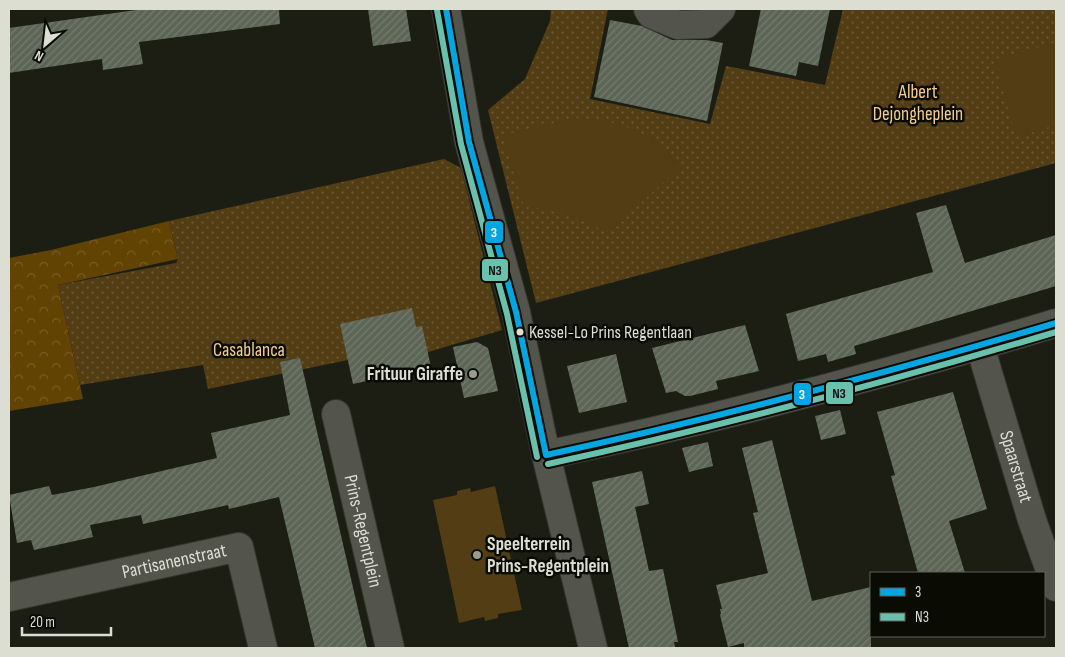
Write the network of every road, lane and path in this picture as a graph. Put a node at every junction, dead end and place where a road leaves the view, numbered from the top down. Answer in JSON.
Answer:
{"nodes":[{"id":1,"x":446,"y":9,"type":"edge"},
{"id":2,"x":648,"y":9,"type":"edge"},
{"id":3,"x":721,"y":9,"type":"edge"},
{"id":4,"x":1056,"y":323,"type":"edge"},
{"id":5,"x":980,"y":346,"type":"junction"},
{"id":6,"x":336,"y":414,"type":"dead end"},
{"id":7,"x":546,"y":455,"type":"junction"},
{"id":8,"x":1056,"y":587,"type":"edge"},
{"id":9,"x":9,"y":597,"type":"edge"},
{"id":10,"x":262,"y":648,"type":"edge"},
{"id":11,"x":390,"y":648,"type":"edge"},
{"id":12,"x":593,"y":648,"type":"edge"}],
"edges":[{"from":1,"to":7,"type":"street"},
{"from":2,"to":3,"type":"street"},
{"from":4,"to":5,"type":"street"},
{"from":5,"to":7,"type":"street"},
{"from":5,"to":8,"type":"street","name":"Spaarstraat"},
{"from":6,"to":11,"type":"street","name":"Prins-Regentplein"},
{"from":7,"to":12,"type":"street"},
{"from":9,"to":10,"type":"street","name":"Partisanenstraat"}]}
